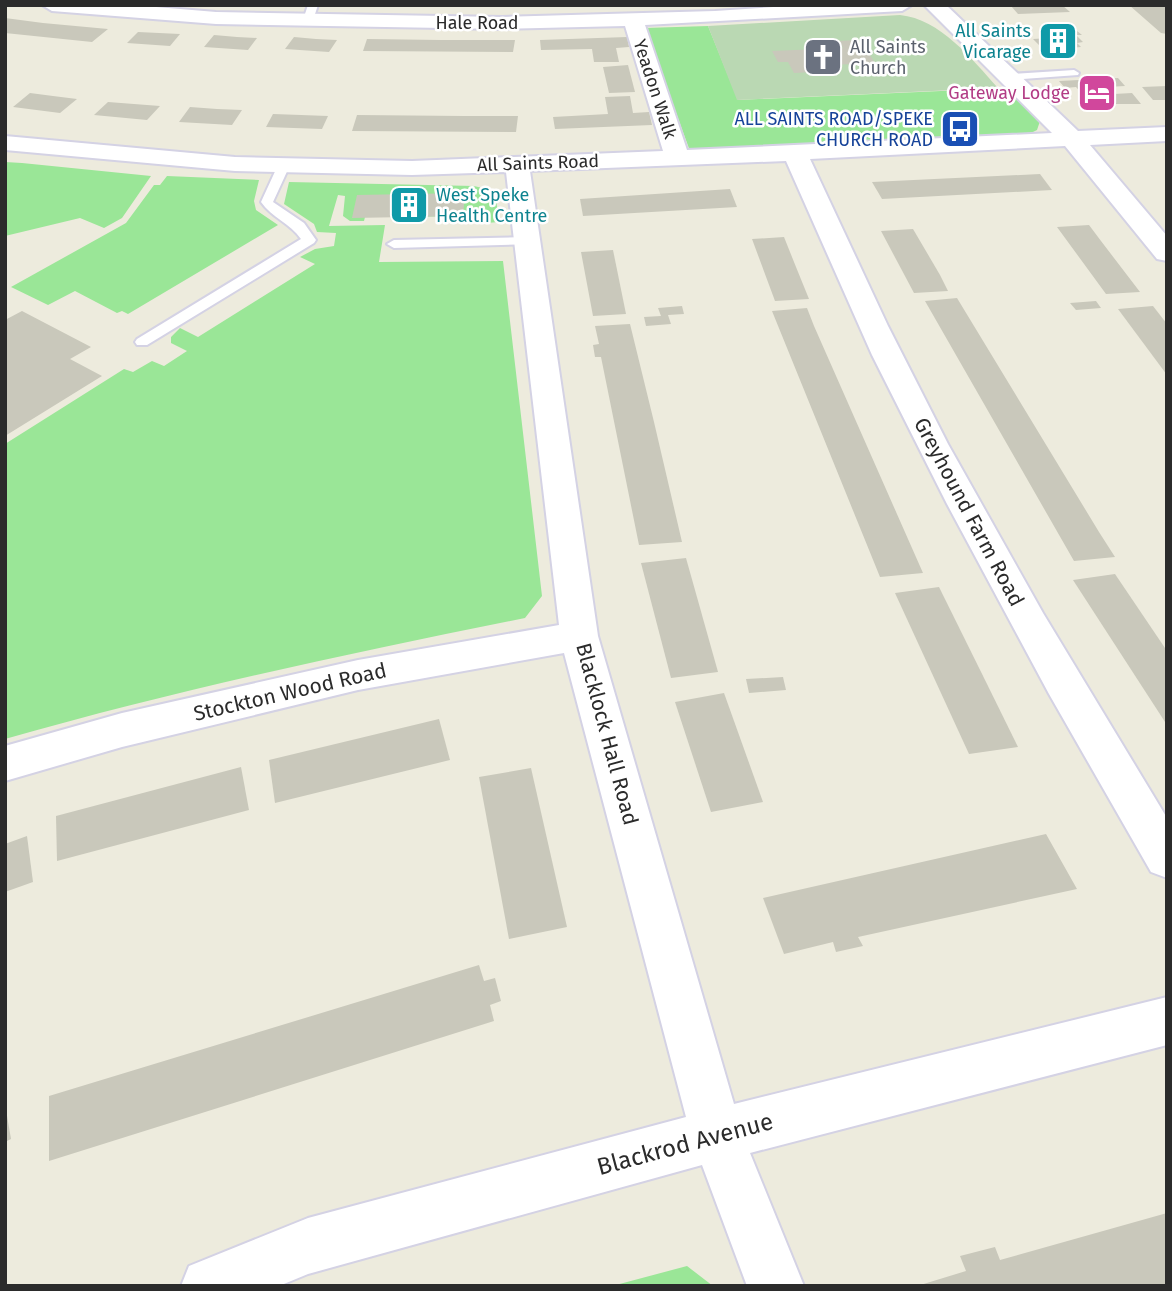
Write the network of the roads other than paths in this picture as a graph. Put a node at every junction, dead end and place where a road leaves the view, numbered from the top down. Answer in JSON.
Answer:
{"nodes":[{"id":1,"x":52,"y":5,"type":"edge"},
{"id":2,"x":902,"y":5,"type":"edge"},
{"id":3,"x":934,"y":5,"type":"edge"},
{"id":4,"x":139,"y":9,"type":"edge"},
{"id":5,"x":764,"y":9,"type":"edge"},
{"id":6,"x":311,"y":13,"type":"edge"},
{"id":7,"x":645,"y":15,"type":"edge"},
{"id":8,"x":1074,"y":74,"type":"dead end"},
{"id":9,"x":1010,"y":77,"type":"junction"},
{"id":10,"x":1167,"y":134,"type":"edge"},
{"id":11,"x":1072,"y":139,"type":"junction"},
{"id":12,"x":5,"y":143,"type":"edge"},
{"id":13,"x":796,"y":153,"type":"junction"},
{"id":14,"x":677,"y":157,"type":"junction"},
{"id":15,"x":517,"y":164,"type":"junction"},
{"id":16,"x":284,"y":165,"type":"junction"},
{"id":17,"x":527,"y":241,"type":"junction"},
{"id":18,"x":394,"y":244,"type":"dead end"},
{"id":19,"x":1167,"y":253,"type":"edge"},
{"id":20,"x":142,"y":342,"type":"dead end"},
{"id":21,"x":579,"y":636,"type":"junction"},
{"id":22,"x":5,"y":764,"type":"edge"},
{"id":23,"x":1167,"y":858,"type":"edge"},
{"id":24,"x":1167,"y":1021,"type":"edge"},
{"id":25,"x":717,"y":1135,"type":"junction"},
{"id":26,"x":209,"y":1286,"type":"edge"},
{"id":27,"x":776,"y":1286,"type":"edge"}],
"edges":[{"from":1,"to":4,"type":"street","name":"Hale Road"},
{"from":2,"to":5,"type":"street","name":"Hale Road"},
{"from":3,"to":9,"type":"street"},
{"from":4,"to":6,"type":"street","name":"Hale Road"},
{"from":5,"to":7,"type":"street","name":"Hale Road"},
{"from":6,"to":7,"type":"street","name":"Hale Road"},
{"from":7,"to":14,"type":"street","name":"Yeadon Walk"},
{"from":8,"to":9,"type":"lane"},
{"from":9,"to":11,"type":"street"},
{"from":10,"to":11,"type":"street","name":"All Saints Road"},
{"from":11,"to":13,"type":"street","name":"All Saints Road"},
{"from":11,"to":19,"type":"street"},
{"from":12,"to":16,"type":"street","name":"All Saints Road"},
{"from":13,"to":14,"type":"street","name":"All Saints Road"},
{"from":13,"to":23,"type":"street","name":"Greyhound Farm Road"},
{"from":14,"to":15,"type":"street","name":"All Saints Road"},
{"from":15,"to":16,"type":"street","name":"All Saints Road"},
{"from":15,"to":17,"type":"street","name":"Blacklock Hall Road"},
{"from":16,"to":20,"type":"lane"},
{"from":17,"to":18,"type":"lane"},
{"from":17,"to":21,"type":"street","name":"Blacklock Hall Road"},
{"from":21,"to":22,"type":"street","name":"Stockton Wood Road"},
{"from":21,"to":25,"type":"street","name":"Blacklock Hall Road"},
{"from":24,"to":25,"type":"street","name":"Blackrod Avenue"},
{"from":25,"to":26,"type":"street","name":"Blackrod Avenue"},
{"from":25,"to":27,"type":"street","name":"Blacklock Hall Road"}]}
